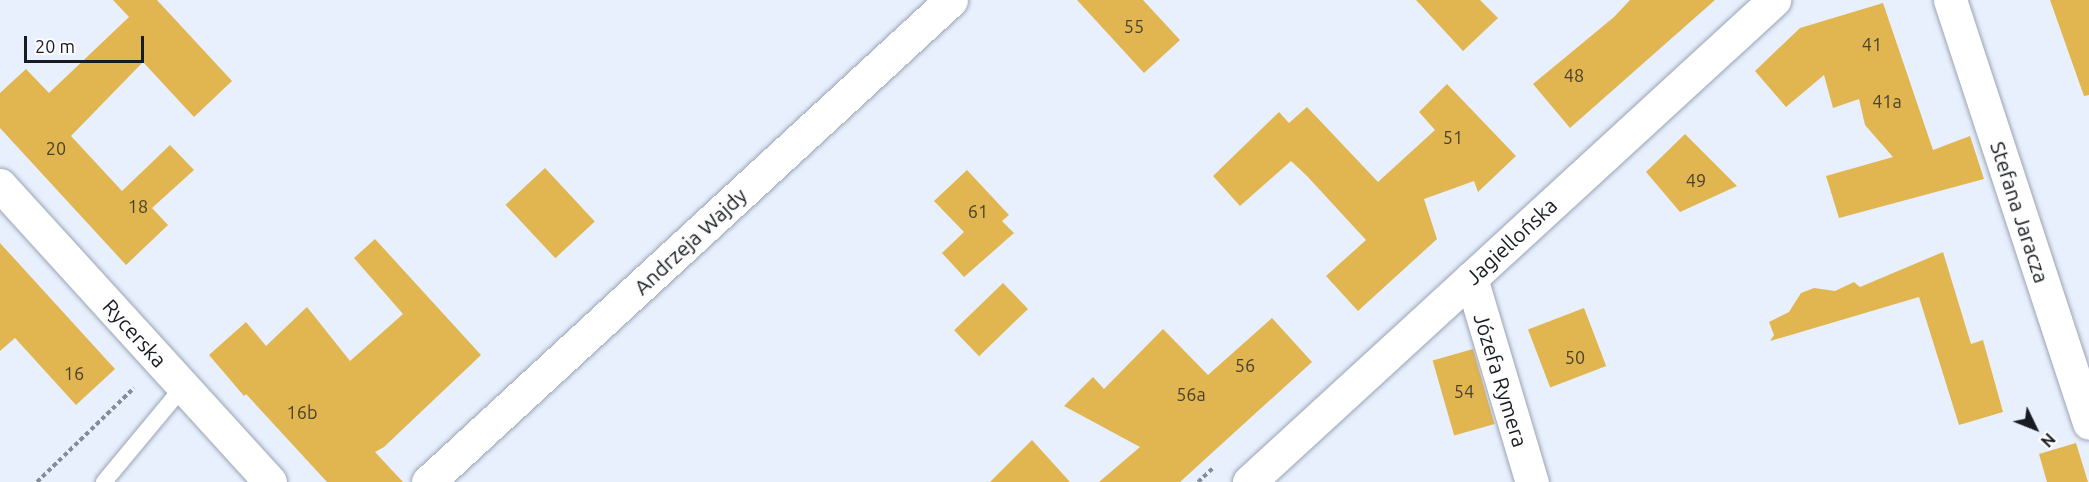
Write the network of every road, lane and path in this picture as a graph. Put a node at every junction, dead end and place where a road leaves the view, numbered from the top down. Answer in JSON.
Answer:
{"nodes":[{"id":1,"x":951,"y":0,"type":"edge"},
{"id":2,"x":1774,"y":0,"type":"edge"},
{"id":3,"x":1950,"y":0,"type":"edge"},
{"id":4,"x":0,"y":185,"type":"edge"},
{"id":5,"x":1471,"y":278,"type":"junction"},
{"id":6,"x":141,"y":381,"type":"dead end"},
{"id":7,"x":183,"y":387,"type":"junction"},
{"id":8,"x":2089,"y":423,"type":"edge"},
{"id":9,"x":37,"y":482,"type":"edge"},
{"id":10,"x":104,"y":482,"type":"edge"},
{"id":11,"x":270,"y":482,"type":"edge"},
{"id":12,"x":428,"y":482,"type":"edge"},
{"id":13,"x":1249,"y":482,"type":"edge"},
{"id":14,"x":1532,"y":482,"type":"edge"}],
"edges":[{"from":1,"to":12,"type":"street","name":"Andrzeja Wajdy"},
{"from":2,"to":5,"type":"street","name":"Jagiellońska"},
{"from":3,"to":8,"type":"street","name":"Stefana Jaracza"},
{"from":4,"to":7,"type":"street","name":"Rycerska"},
{"from":5,"to":13,"type":"street","name":"Jagiellońska"},
{"from":5,"to":14,"type":"street","name":"Józefa Rymera"},
{"from":6,"to":9,"type":"path"},
{"from":7,"to":10,"type":"lane"},
{"from":7,"to":11,"type":"street","name":"Rycerska"}]}
